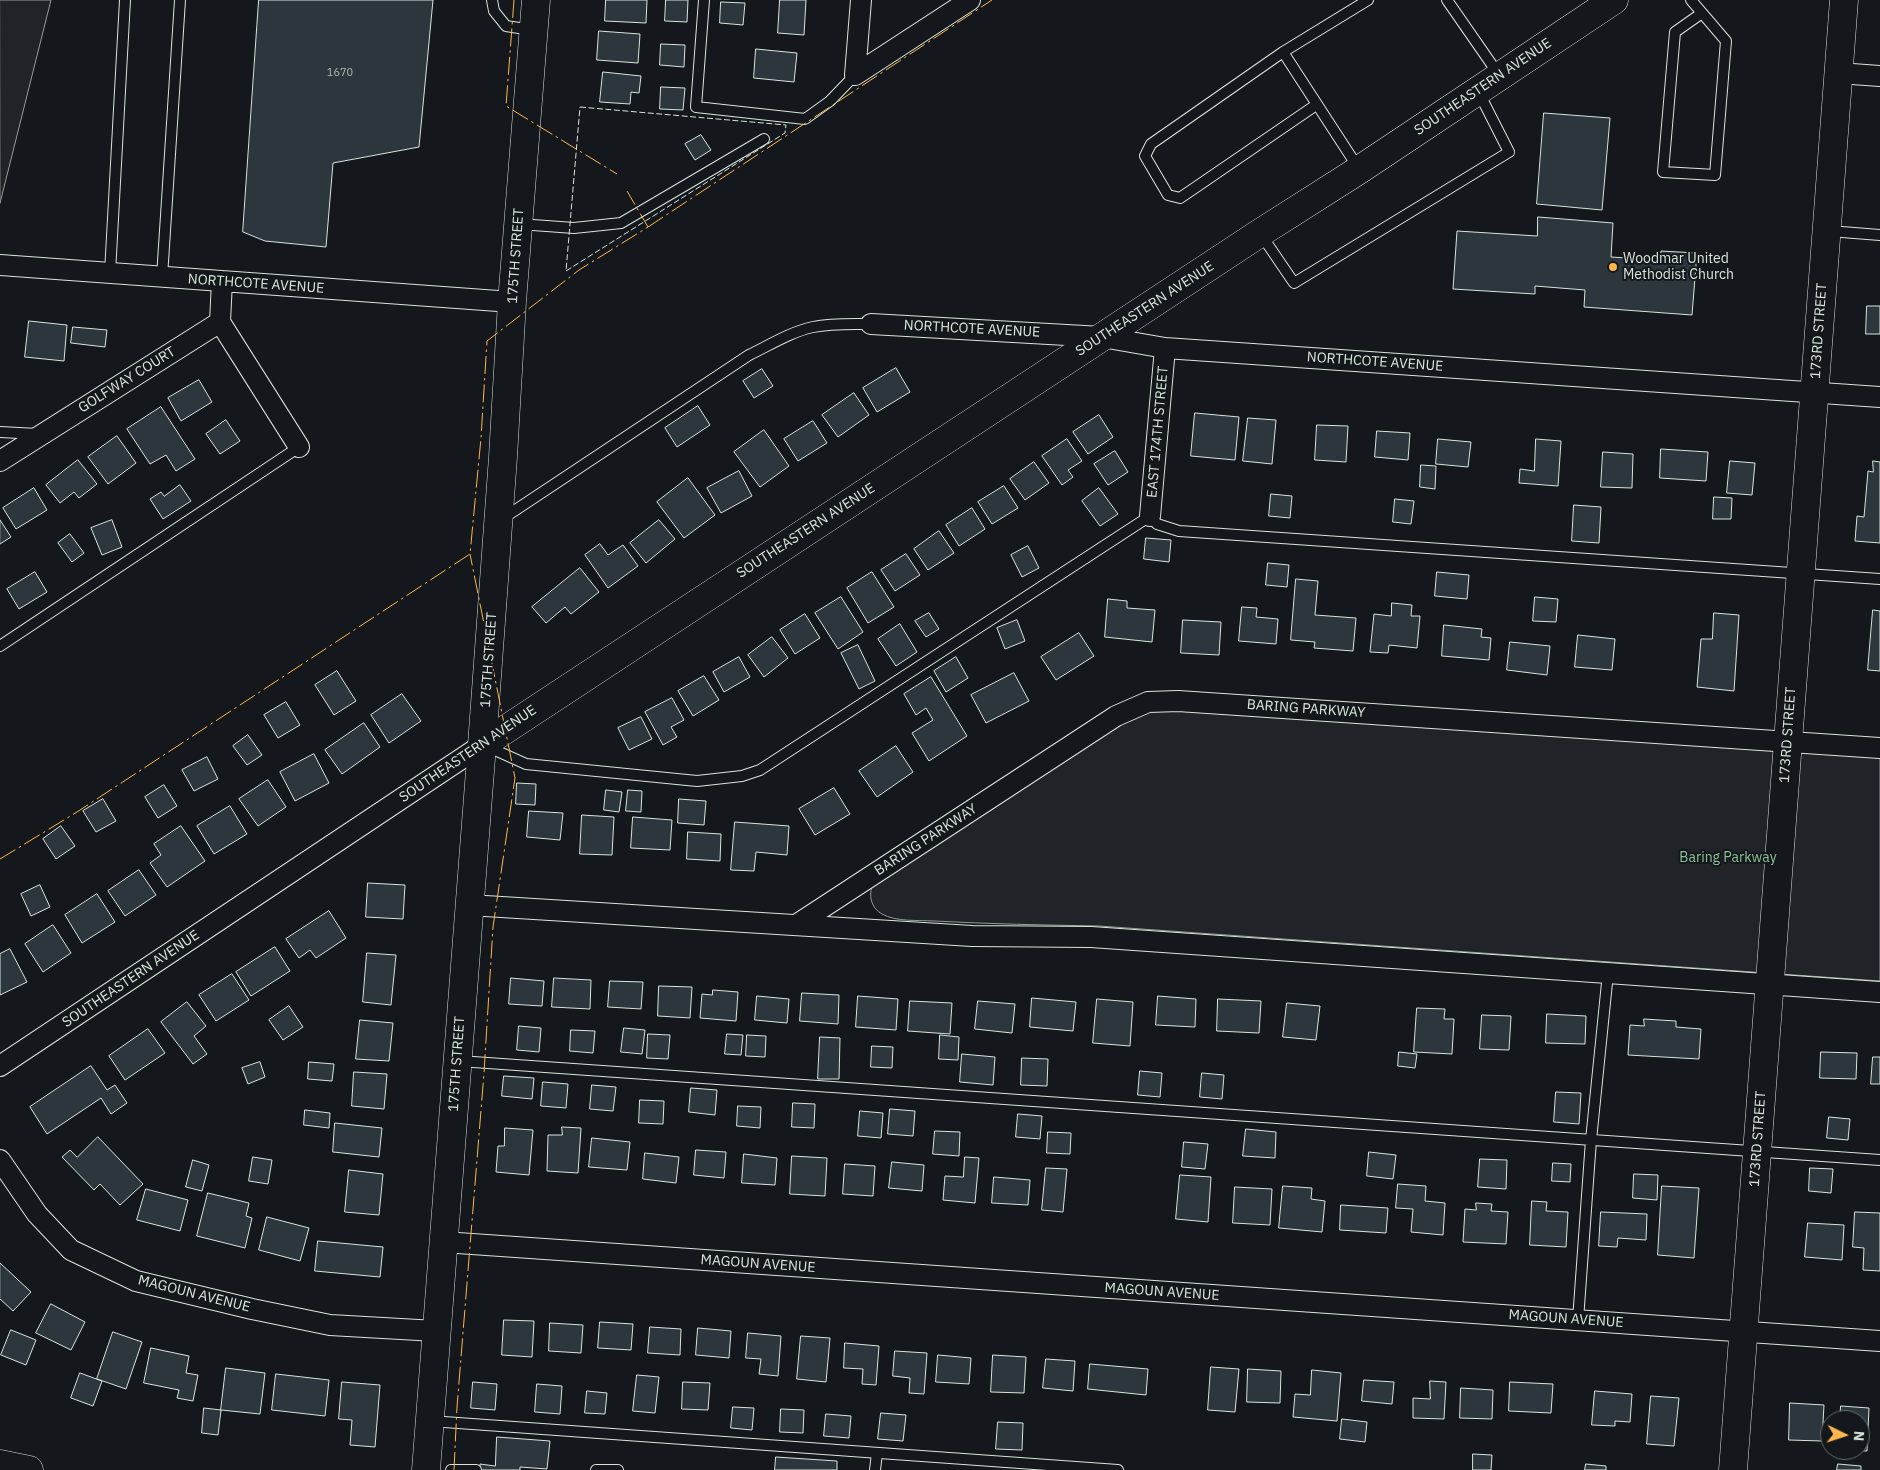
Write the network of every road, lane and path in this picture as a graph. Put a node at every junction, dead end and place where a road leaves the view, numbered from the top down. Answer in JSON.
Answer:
{"nodes":[{"id":1,"x":125,"y":0,"type":"edge"},
{"id":2,"x":180,"y":0,"type":"edge"},
{"id":3,"x":492,"y":0,"type":"edge"},
{"id":4,"x":536,"y":0,"type":"edge"},
{"id":5,"x":704,"y":0,"type":"edge"},
{"id":6,"x":861,"y":0,"type":"edge"},
{"id":7,"x":970,"y":0,"type":"edge"},
{"id":8,"x":1368,"y":0,"type":"edge"},
{"id":9,"x":1447,"y":0,"type":"edge"},
{"id":10,"x":1614,"y":0,"type":"edge"},
{"id":11,"x":1691,"y":0,"type":"edge"},
{"id":12,"x":1844,"y":0,"type":"edge"},
{"id":13,"x":1702,"y":13,"type":"junction"},
{"id":14,"x":534,"y":30,"type":"junction"},
{"id":15,"x":1283,"y":52,"type":"junction"},
{"id":16,"x":1838,"y":73,"type":"junction"},
{"id":17,"x":855,"y":75,"type":"junction"},
{"id":18,"x":1880,"y":76,"type":"edge"},
{"id":19,"x":1488,"y":83,"type":"junction"},
{"id":20,"x":1316,"y":105,"type":"junction"},
{"id":21,"x":764,"y":139,"type":"dead end"},
{"id":22,"x":1359,"y":170,"type":"junction"},
{"id":23,"x":518,"y":224,"type":"junction"},
{"id":24,"x":1826,"y":231,"type":"junction"},
{"id":25,"x":1260,"y":233,"type":"junction"},
{"id":26,"x":1880,"y":235,"type":"edge"},
{"id":27,"x":0,"y":265,"type":"edge"},
{"id":28,"x":110,"y":273,"type":"junction"},
{"id":29,"x":162,"y":277,"type":"junction"},
{"id":30,"x":222,"y":281,"type":"junction"},
{"id":31,"x":512,"y":302,"type":"junction"},
{"id":32,"x":220,"y":322,"type":"junction"},
{"id":33,"x":871,"y":324,"type":"joint"},
{"id":34,"x":1102,"y":337,"type":"junction"},
{"id":35,"x":1165,"y":348,"type":"junction"},
{"id":36,"x":1814,"y":393,"type":"junction"},
{"id":37,"x":1880,"y":397,"type":"edge"},
{"id":38,"x":0,"y":432,"type":"edge"},
{"id":39,"x":42,"y":434,"type":"junction"},
{"id":40,"x":299,"y":447,"type":"joint"},
{"id":41,"x":0,"y":460,"type":"edge"},
{"id":42,"x":1150,"y":516,"type":"junction"},
{"id":43,"x":499,"y":521,"type":"junction"},
{"id":44,"x":1800,"y":573,"type":"junction"},
{"id":45,"x":1880,"y":579,"type":"edge"},
{"id":46,"x":0,"y":646,"type":"edge"},
{"id":47,"x":1788,"y":741,"type":"junction"},
{"id":48,"x":482,"y":744,"type":"junction"},
{"id":49,"x":1880,"y":748,"type":"edge"},
{"id":50,"x":469,"y":905,"type":"junction"},
{"id":51,"x":796,"y":925,"type":"junction"},
{"id":52,"x":1608,"y":973,"type":"junction"},
{"id":53,"x":1770,"y":984,"type":"junction"},
{"id":54,"x":1880,"y":992,"type":"edge"},
{"id":55,"x":457,"y":1061,"type":"junction"},
{"id":56,"x":0,"y":1066,"type":"edge"},
{"id":57,"x":1591,"y":1140,"type":"junction"},
{"id":58,"x":1757,"y":1152,"type":"junction"},
{"id":59,"x":0,"y":1160,"type":"edge"},
{"id":60,"x":1880,"y":1160,"type":"edge"},
{"id":61,"x":443,"y":1242,"type":"junction"},
{"id":62,"x":1578,"y":1320,"type":"junction"},
{"id":63,"x":436,"y":1331,"type":"junction"},
{"id":64,"x":1744,"y":1332,"type":"junction"},
{"id":65,"x":1880,"y":1341,"type":"edge"},
{"id":66,"x":429,"y":1421,"type":"junction"},
{"id":67,"x":877,"y":1453,"type":"junction"},
{"id":68,"x":0,"y":1464,"type":"edge"},
{"id":69,"x":29,"y":1470,"type":"edge"},
{"id":70,"x":426,"y":1470,"type":"edge"},
{"id":71,"x":451,"y":1470,"type":"edge"},
{"id":72,"x":476,"y":1470,"type":"edge"},
{"id":73,"x":596,"y":1470,"type":"edge"},
{"id":74,"x":618,"y":1470,"type":"edge"},
{"id":75,"x":875,"y":1470,"type":"edge"},
{"id":76,"x":1118,"y":1470,"type":"edge"},
{"id":77,"x":1733,"y":1470,"type":"edge"}],
"edges":[{"from":1,"to":28,"type":"lane"},
{"from":2,"to":29,"type":"lane"},
{"from":3,"to":14,"type":"lane"},
{"from":4,"to":14,"type":"main road","name":"175TH STREET"},
{"from":5,"to":17,"type":"lane"},
{"from":6,"to":17,"type":"street"},
{"from":7,"to":17,"type":"street"},
{"from":8,"to":15,"type":"lane"},
{"from":9,"to":19,"type":"lane"},
{"from":10,"to":19,"type":"main road","name":"SOUTHEASTERN AVENUE"},
{"from":11,"to":13,"type":"lane"},
{"from":12,"to":16,"type":"main road","name":"173RD STREET"},
{"from":13,"to":13,"type":"lane"},
{"from":14,"to":23,"type":"main road","name":"175TH STREET"},
{"from":15,"to":20,"type":"lane"},
{"from":15,"to":20,"type":"lane"},
{"from":16,"to":18,"type":"street"},
{"from":16,"to":24,"type":"main road","name":"173RD STREET"},
{"from":19,"to":22,"type":"main road","name":"SOUTHEASTERN AVENUE"},
{"from":19,"to":25,"type":"lane"},
{"from":20,"to":22,"type":"lane"},
{"from":21,"to":23,"type":"lane"},
{"from":22,"to":25,"type":"main road","name":"SOUTHEASTERN AVENUE"},
{"from":23,"to":31,"type":"main road","name":"175TH STREET"},
{"from":24,"to":26,"type":"lane"},
{"from":24,"to":36,"type":"main road","name":"173RD STREET"},
{"from":25,"to":34,"type":"main road","name":"SOUTHEASTERN AVENUE"},
{"from":27,"to":28,"type":"street","name":"NORTHCOTE AVENUE"},
{"from":28,"to":29,"type":"street","name":"NORTHCOTE AVENUE"},
{"from":29,"to":30,"type":"street","name":"NORTHCOTE AVENUE"},
{"from":30,"to":31,"type":"street","name":"NORTHCOTE AVENUE"},
{"from":30,"to":32,"type":"street"},
{"from":31,"to":43,"type":"main road","name":"175TH STREET"},
{"from":32,"to":39,"type":"street","name":"GOLFWAY COURT"},
{"from":32,"to":40,"type":"street"},
{"from":33,"to":34,"type":"street","name":"NORTHCOTE AVENUE"},
{"from":33,"to":43,"type":"lane"},
{"from":34,"to":35,"type":"street","name":"NORTHCOTE AVENUE"},
{"from":34,"to":48,"type":"main road","name":"SOUTHEASTERN AVENUE"},
{"from":35,"to":36,"type":"street","name":"NORTHCOTE AVENUE"},
{"from":35,"to":42,"type":"street","name":"EAST 174TH STREET"},
{"from":36,"to":37,"type":"street","name":"NORTHCOTE AVENUE"},
{"from":36,"to":44,"type":"main road","name":"173RD STREET"},
{"from":38,"to":39,"type":"lane"},
{"from":39,"to":41,"type":"street","name":"GOLFWAY COURT"},
{"from":40,"to":46,"type":"lane"},
{"from":42,"to":44,"type":"lane"},
{"from":42,"to":48,"type":"lane"},
{"from":43,"to":48,"type":"main road","name":"175TH STREET"},
{"from":44,"to":45,"type":"lane"},
{"from":44,"to":47,"type":"main road","name":"173RD STREET"},
{"from":47,"to":49,"type":"street","name":"BARING PARKWAY"},
{"from":47,"to":51,"type":"street","name":"BARING PARKWAY"},
{"from":47,"to":53,"type":"main road","name":"173RD STREET"},
{"from":48,"to":50,"type":"main road","name":"175TH STREET"},
{"from":48,"to":56,"type":"street","name":"SOUTHEASTERN AVENUE"},
{"from":50,"to":51,"type":"street"},
{"from":50,"to":55,"type":"main road","name":"175TH STREET"},
{"from":51,"to":52,"type":"street"},
{"from":52,"to":53,"type":"street"},
{"from":52,"to":57,"type":"lane"},
{"from":53,"to":54,"type":"street"},
{"from":53,"to":58,"type":"main road","name":"173RD STREET"},
{"from":55,"to":57,"type":"lane"},
{"from":55,"to":61,"type":"main road","name":"175TH STREET"},
{"from":57,"to":58,"type":"lane"},
{"from":57,"to":62,"type":"lane"},
{"from":58,"to":60,"type":"lane"},
{"from":58,"to":64,"type":"main road","name":"173RD STREET"},
{"from":59,"to":63,"type":"street","name":"MAGOUN AVENUE"},
{"from":61,"to":62,"type":"street","name":"MAGOUN AVENUE"},
{"from":61,"to":63,"type":"main road","name":"175TH STREET"},
{"from":62,"to":64,"type":"street","name":"MAGOUN AVENUE"},
{"from":63,"to":66,"type":"main road","name":"175TH STREET"},
{"from":64,"to":65,"type":"street","name":"MAGOUN AVENUE"},
{"from":64,"to":77,"type":"main road","name":"173RD STREET"},
{"from":66,"to":67,"type":"lane"},
{"from":66,"to":70,"type":"main road","name":"175TH STREET"},
{"from":67,"to":75,"type":"lane"},
{"from":67,"to":76,"type":"lane"},
{"from":68,"to":69,"type":"main road"},
{"from":71,"to":72,"type":"lane"},
{"from":73,"to":74,"type":"lane"}]}
